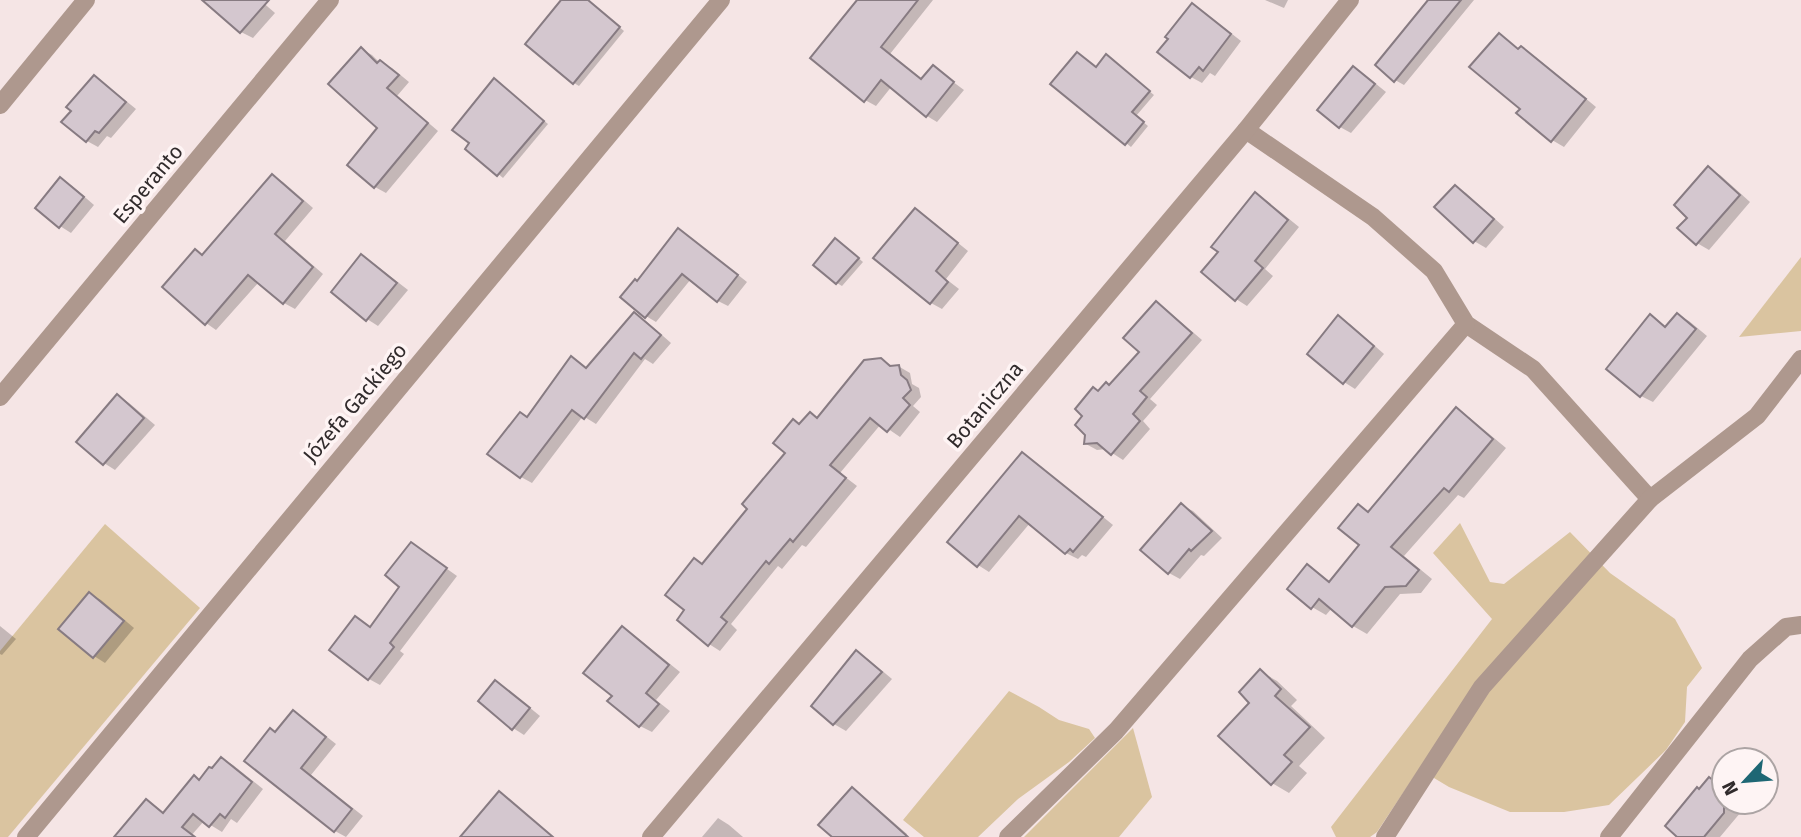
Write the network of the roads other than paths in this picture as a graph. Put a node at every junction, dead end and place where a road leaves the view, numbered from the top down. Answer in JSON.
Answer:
{"nodes":[{"id":1,"x":86,"y":0,"type":"edge"},
{"id":2,"x":330,"y":0,"type":"edge"},
{"id":3,"x":721,"y":0,"type":"edge"},
{"id":4,"x":1350,"y":0,"type":"edge"},
{"id":5,"x":0,"y":105,"type":"edge"},
{"id":6,"x":1246,"y":130,"type":"junction"},
{"id":7,"x":1466,"y":324,"type":"junction"},
{"id":8,"x":1801,"y":359,"type":"edge"},
{"id":9,"x":0,"y":397,"type":"edge"},
{"id":10,"x":1650,"y":499,"type":"junction"},
{"id":11,"x":1801,"y":625,"type":"edge"},
{"id":12,"x":26,"y":837,"type":"edge"},
{"id":13,"x":651,"y":837,"type":"edge"},
{"id":14,"x":1008,"y":837,"type":"edge"},
{"id":15,"x":1385,"y":837,"type":"edge"},
{"id":16,"x":1609,"y":837,"type":"edge"}],
"edges":[{"from":1,"to":5,"type":"street"},
{"from":2,"to":9,"type":"street","name":"Esperanto"},
{"from":3,"to":12,"type":"street","name":"Józefa Gackiego"},
{"from":4,"to":6,"type":"street","name":"Botaniczna"},
{"from":6,"to":7,"type":"street"},
{"from":6,"to":13,"type":"street","name":"Botaniczna"},
{"from":7,"to":10,"type":"street"},
{"from":7,"to":14,"type":"street"},
{"from":8,"to":10,"type":"street"},
{"from":10,"to":15,"type":"street"},
{"from":11,"to":16,"type":"street"}]}
